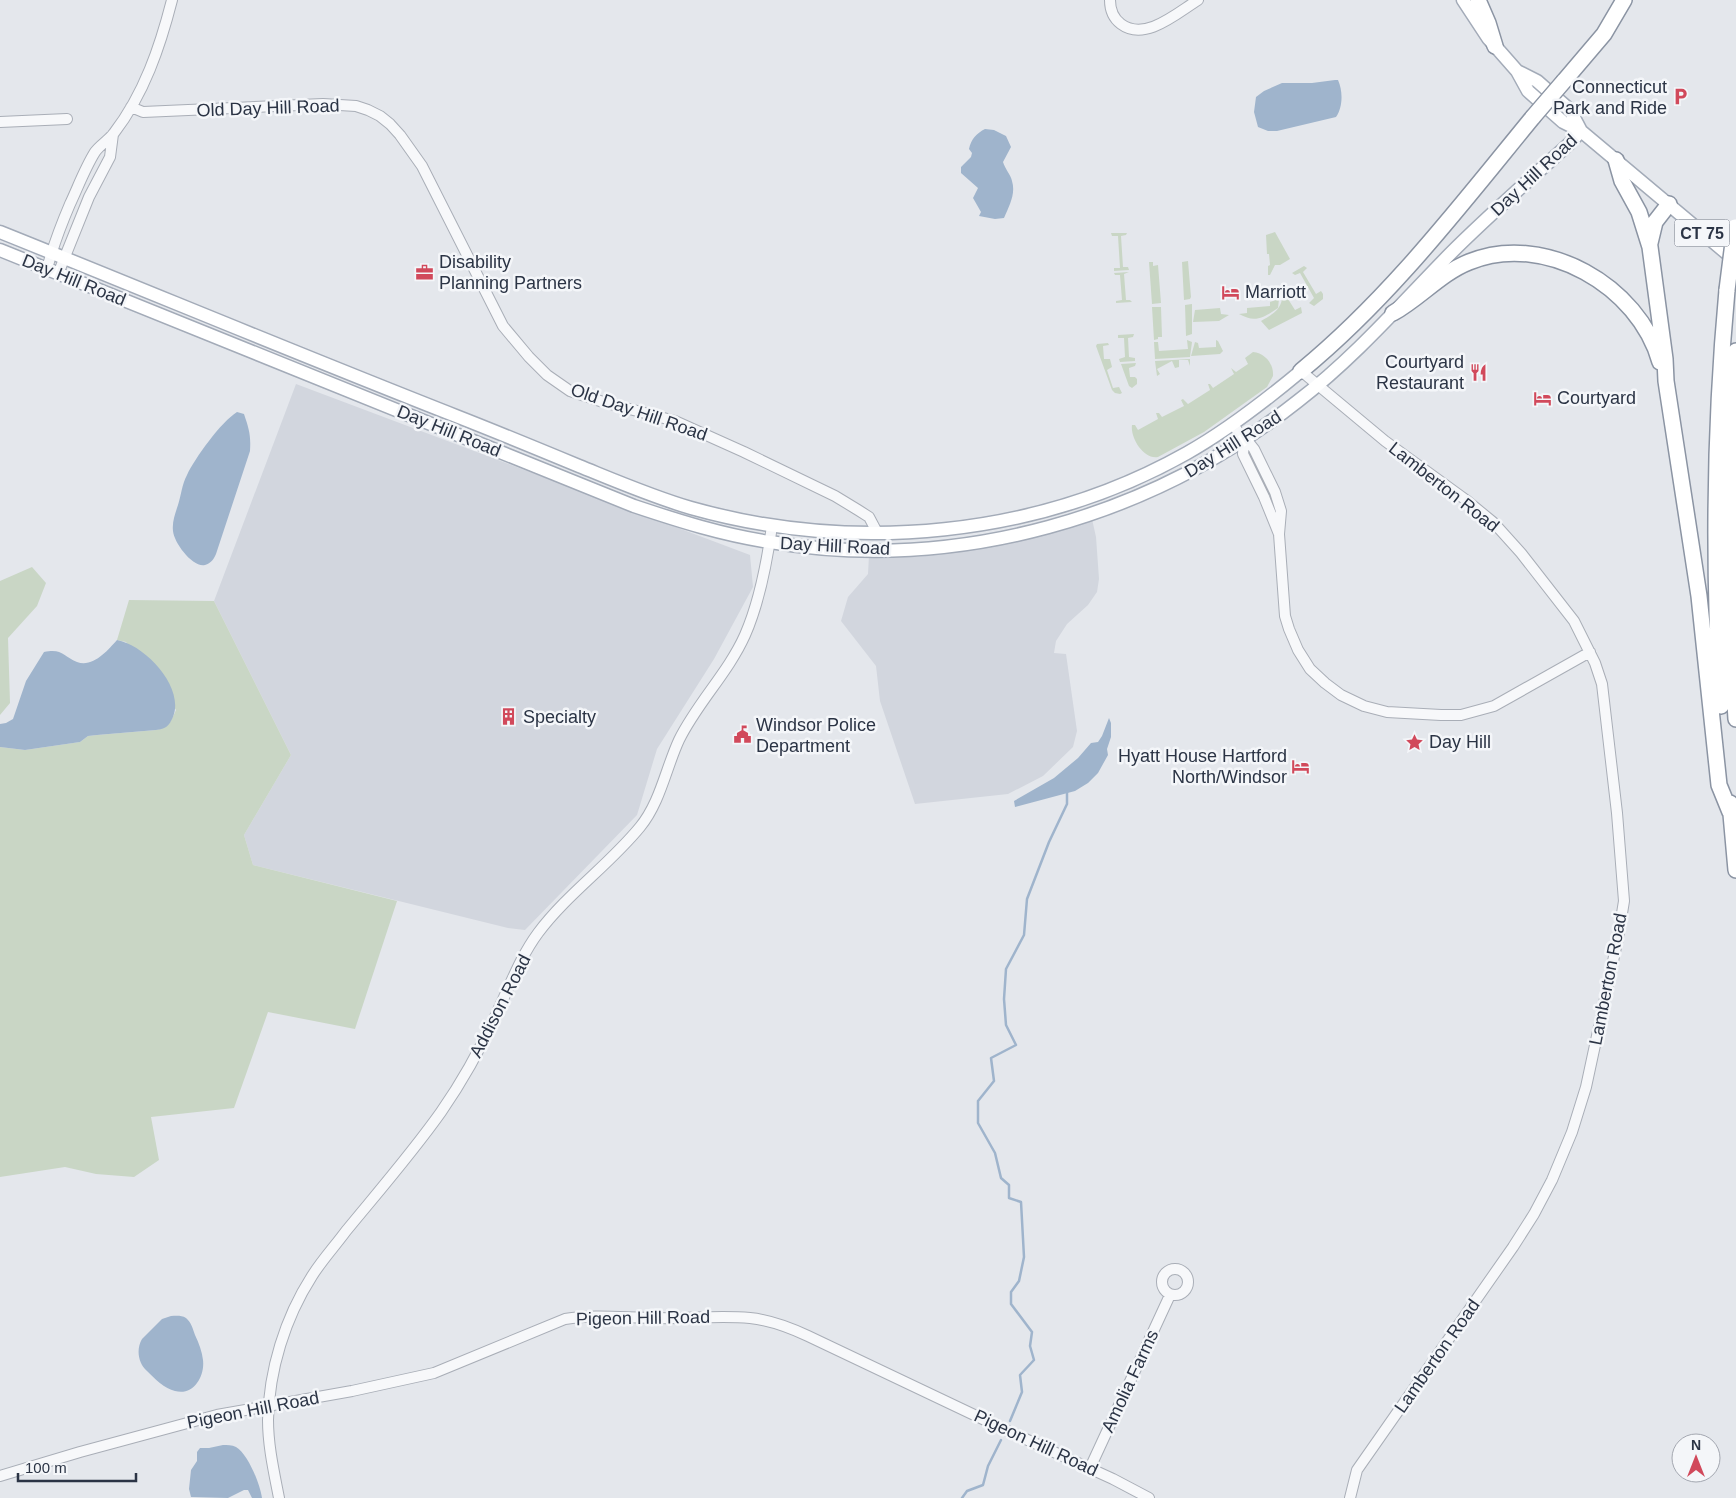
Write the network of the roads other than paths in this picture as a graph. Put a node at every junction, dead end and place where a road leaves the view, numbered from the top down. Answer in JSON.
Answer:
{"nodes":[{"id":1,"x":172,"y":0,"type":"edge"},
{"id":2,"x":1110,"y":0,"type":"edge"},
{"id":3,"x":1198,"y":0,"type":"edge"},
{"id":4,"x":1463,"y":0,"type":"edge"},
{"id":5,"x":1478,"y":0,"type":"edge"},
{"id":6,"x":1624,"y":0,"type":"edge"},
{"id":7,"x":1636,"y":0,"type":"edge"},
{"id":8,"x":1604,"y":34,"type":"junction"},
{"id":9,"x":1495,"y":46,"type":"junction"},
{"id":10,"x":131,"y":107,"type":"junction"},
{"id":11,"x":67,"y":118,"type":"dead end"},
{"id":12,"x":0,"y":122,"type":"edge"},
{"id":13,"x":1581,"y":131,"type":"junction"},
{"id":14,"x":113,"y":134,"type":"junction"},
{"id":15,"x":1616,"y":160,"type":"junction"},
{"id":16,"x":1669,"y":204,"type":"junction"},
{"id":17,"x":1735,"y":222,"type":"edge"},
{"id":18,"x":0,"y":232,"type":"edge"},
{"id":19,"x":1650,"y":247,"type":"junction"},
{"id":20,"x":0,"y":250,"type":"edge"},
{"id":21,"x":51,"y":252,"type":"junction"},
{"id":22,"x":65,"y":258,"type":"junction"},
{"id":23,"x":1736,"y":261,"type":"edge"},
{"id":24,"x":53,"y":271,"type":"junction"},
{"id":25,"x":1394,"y":312,"type":"junction"},
{"id":26,"x":1736,"y":351,"type":"edge"},
{"id":27,"x":319,"y":362,"type":"junction"},
{"id":28,"x":1301,"y":372,"type":"junction"},
{"id":29,"x":314,"y":376,"type":"junction"},
{"id":30,"x":1666,"y":382,"type":"junction"},
{"id":31,"x":1318,"y":385,"type":"junction"},
{"id":32,"x":455,"y":416,"type":"junction"},
{"id":33,"x":1233,"y":424,"type":"junction"},
{"id":34,"x":448,"y":430,"type":"junction"},
{"id":35,"x":1244,"y":442,"type":"junction"},
{"id":36,"x":1062,"y":506,"type":"junction"},
{"id":37,"x":1069,"y":522,"type":"junction"},
{"id":38,"x":772,"y":526,"type":"junction"},
{"id":39,"x":975,"y":526,"type":"junction"},
{"id":40,"x":878,"y":534,"type":"junction"},
{"id":41,"x":770,"y":542,"type":"junction"},
{"id":42,"x":978,"y":542,"type":"junction"},
{"id":43,"x":1590,"y":652,"type":"junction"},
{"id":44,"x":1736,"y":719,"type":"edge"},
{"id":45,"x":1730,"y":812,"type":"junction"},
{"id":46,"x":1736,"y":870,"type":"edge"},
{"id":47,"x":1170,"y":1294,"type":"dead end"},
{"id":48,"x":269,"y":1406,"type":"junction"},
{"id":49,"x":1090,"y":1468,"type":"junction"},
{"id":50,"x":0,"y":1476,"type":"edge"},
{"id":51,"x":279,"y":1498,"type":"edge"},
{"id":52,"x":1149,"y":1498,"type":"edge"},
{"id":53,"x":1350,"y":1498,"type":"edge"}],
"edges":[{"from":1,"to":10,"type":"street"},
{"from":2,"to":3,"type":"street"},
{"from":4,"to":9,"type":"main road","number":"CT 75"},
{"from":5,"to":9,"type":"highway"},
{"from":6,"to":8,"type":"highway"},
{"from":7,"to":8,"type":"highway"},
{"from":8,"to":28,"type":"highway","bridge":true},
{"from":9,"to":13,"type":"main road","number":"CT 75"},
{"from":10,"to":14,"type":"street"},
{"from":10,"to":40,"type":"street","name":"Old Day Hill Road"},
{"from":11,"to":12,"type":"street"},
{"from":13,"to":15,"type":"main road","number":"CT 75"},
{"from":13,"to":25,"type":"main road","name":"Day Hill Road"},
{"from":14,"to":21,"type":"street"},
{"from":14,"to":22,"type":"street"},
{"from":15,"to":16,"type":"main road","number":"CT 75"},
{"from":15,"to":19,"type":"highway"},
{"from":16,"to":19,"type":"highway"},
{"from":16,"to":23,"type":"main road","number":"CT 75"},
{"from":17,"to":45,"type":"highway","bridge":true},
{"from":18,"to":21,"type":"main road","name":"Day Hill Road"},
{"from":19,"to":30,"type":"highway"},
{"from":20,"to":24,"type":"main road","name":"Day Hill Road"},
{"from":21,"to":22,"type":"main road","name":"Day Hill Road"},
{"from":21,"to":24,"type":"street"},
{"from":22,"to":24,"type":"street"},
{"from":22,"to":27,"type":"main road","name":"Day Hill Road"},
{"from":24,"to":29,"type":"main road","name":"Day Hill Road"},
{"from":25,"to":30,"type":"highway"},
{"from":25,"to":31,"type":"main road","name":"Day Hill Road"},
{"from":26,"to":44,"type":"highway"},
{"from":27,"to":29,"type":"main road"},
{"from":27,"to":32,"type":"main road","name":"Day Hill Road"},
{"from":28,"to":31,"type":"street","name":"Lamberton Road"},
{"from":28,"to":33,"type":"main road","name":"Day Hill Road"},
{"from":29,"to":34,"type":"main road","name":"Day Hill Road"},
{"from":30,"to":45,"type":"highway"},
{"from":31,"to":35,"type":"main road","name":"Day Hill Road"},
{"from":31,"to":43,"type":"street","name":"Lamberton Road"},
{"from":32,"to":34,"type":"main road"},
{"from":32,"to":38,"type":"main road","name":"Day Hill Road"},
{"from":33,"to":35,"type":"street"},
{"from":33,"to":36,"type":"main road","name":"Day Hill Road"},
{"from":34,"to":41,"type":"main road","name":"Day Hill Road"},
{"from":35,"to":37,"type":"main road","name":"Day Hill Road"},
{"from":35,"to":43,"type":"street"},
{"from":36,"to":37,"type":"main road"},
{"from":36,"to":39,"type":"main road","name":"Day Hill Road"},
{"from":37,"to":42,"type":"main road","name":"Day Hill Road"},
{"from":38,"to":40,"type":"main road","name":"Day Hill Road"},
{"from":38,"to":41,"type":"street","name":"Addison Road"},
{"from":39,"to":40,"type":"main road","name":"Day Hill Road"},
{"from":39,"to":42,"type":"main road"},
{"from":41,"to":42,"type":"main road","name":"Day Hill Road"},
{"from":41,"to":48,"type":"street","name":"Addison Road"},
{"from":43,"to":53,"type":"street","name":"Lamberton Road"},
{"from":45,"to":46,"type":"highway"},
{"from":47,"to":49,"type":"street","name":"Amolia Farms"},
{"from":48,"to":49,"type":"street","name":"Pigeon Hill Road"},
{"from":48,"to":50,"type":"street","name":"Pigeon Hill Road"},
{"from":48,"to":51,"type":"street","name":"Addison Road"},
{"from":49,"to":52,"type":"street","name":"Pigeon Hill Road"}]}
